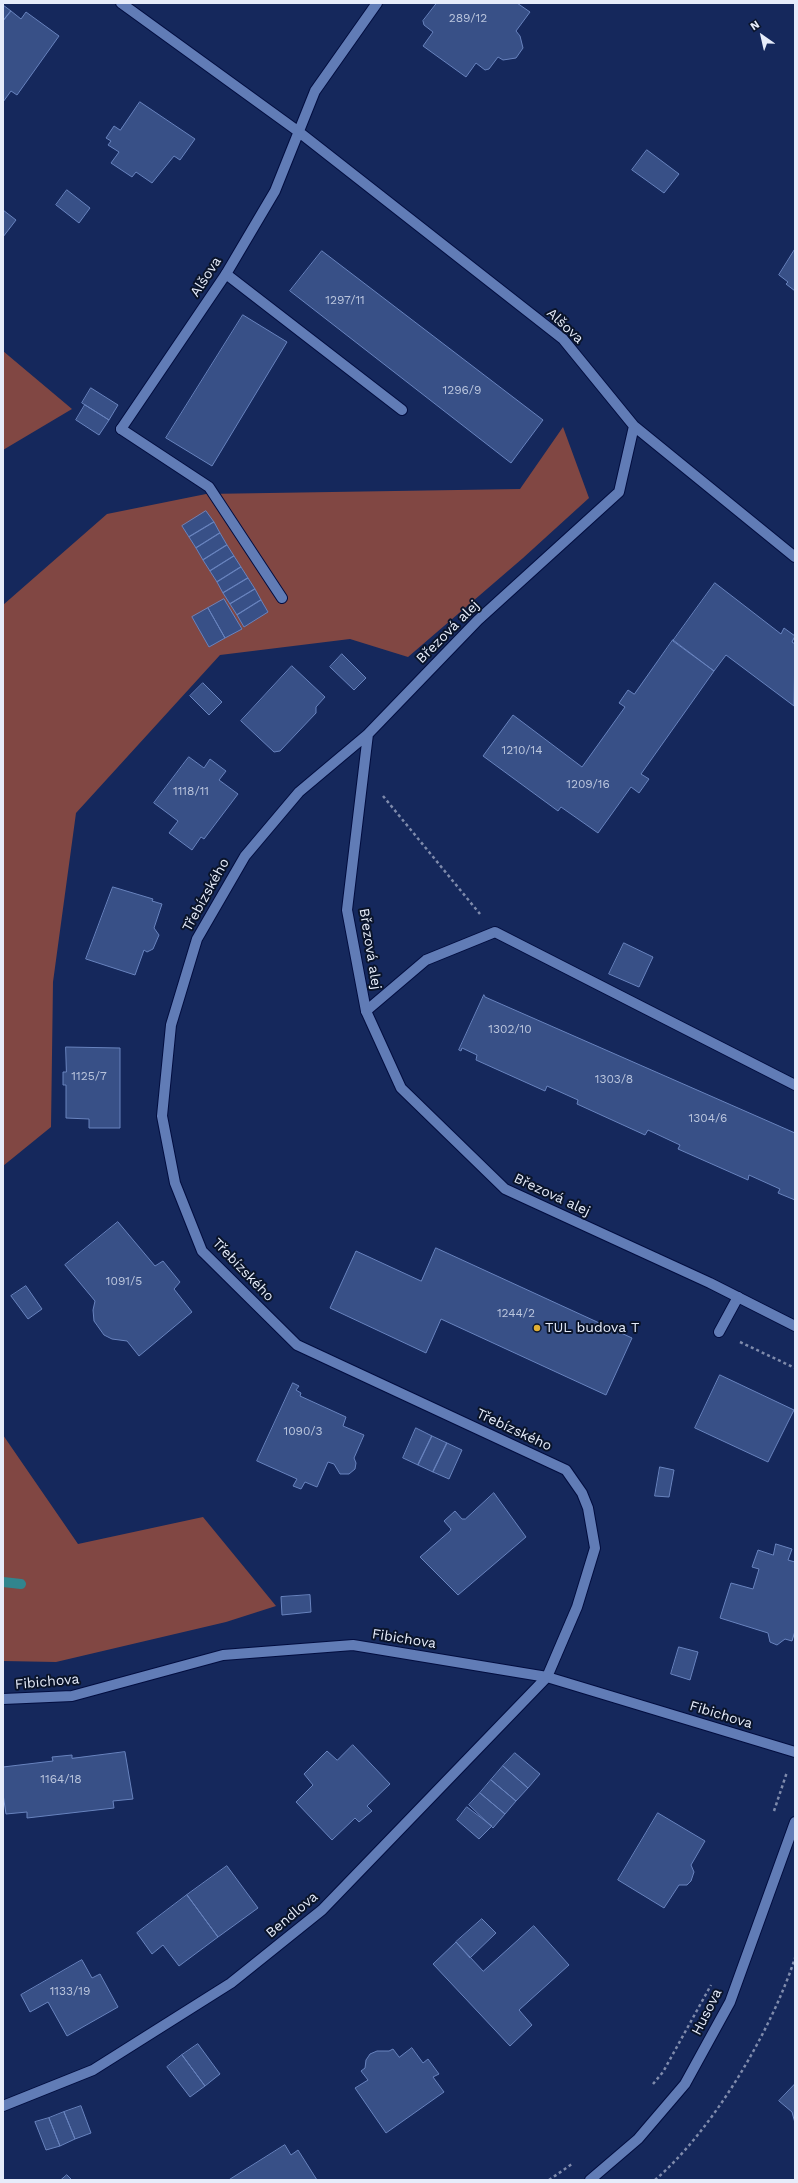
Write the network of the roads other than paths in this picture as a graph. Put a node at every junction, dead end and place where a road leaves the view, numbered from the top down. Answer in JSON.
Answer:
{"nodes":[{"id":1,"x":121,"y":3,"type":"edge"},
{"id":2,"x":377,"y":3,"type":"edge"},
{"id":3,"x":299,"y":132,"type":"junction"},
{"id":4,"x":226,"y":274,"type":"junction"},
{"id":5,"x":402,"y":410,"type":"dead end"},
{"id":6,"x":634,"y":426,"type":"junction"},
{"id":7,"x":795,"y":557,"type":"edge"},
{"id":8,"x":282,"y":598,"type":"dead end"},
{"id":9,"x":368,"y":734,"type":"junction"},
{"id":10,"x":366,"y":1011,"type":"junction"},
{"id":11,"x":795,"y":1085,"type":"edge"},
{"id":12,"x":738,"y":1297,"type":"junction"},
{"id":13,"x":795,"y":1326,"type":"edge"},
{"id":14,"x":719,"y":1332,"type":"road end"},
{"id":15,"x":547,"y":1677,"type":"junction"},
{"id":16,"x":3,"y":1699,"type":"edge"},
{"id":17,"x":794,"y":1751,"type":"edge"},
{"id":18,"x":795,"y":1822,"type":"edge"},
{"id":19,"x":3,"y":2106,"type":"edge"},
{"id":20,"x":590,"y":2180,"type":"edge"}],
"edges":[{"from":1,"to":3,"type":"street","name":"Alšova"},
{"from":2,"to":3,"type":"street","name":"Alšova"},
{"from":3,"to":4,"type":"street","name":"Alšova"},
{"from":3,"to":6,"type":"street","name":"Alšova"},
{"from":4,"to":5,"type":"street"},
{"from":4,"to":8,"type":"street","name":"Alšova"},
{"from":6,"to":7,"type":"street","name":"Alšova"},
{"from":6,"to":9,"type":"street","name":"Březová alej"},
{"from":9,"to":10,"type":"street","name":"Březová alej"},
{"from":9,"to":15,"type":"street","name":"Třebízského"},
{"from":10,"to":11,"type":"street"},
{"from":10,"to":12,"type":"street","name":"Březová alej"},
{"from":12,"to":13,"type":"street","name":"Březová alej"},
{"from":12,"to":14,"type":"street"},
{"from":15,"to":16,"type":"street","name":"Fibichova"},
{"from":15,"to":17,"type":"street","name":"Fibichova"},
{"from":15,"to":19,"type":"street","name":"Bendlova"},
{"from":18,"to":20,"type":"street","name":"Husova"}]}
